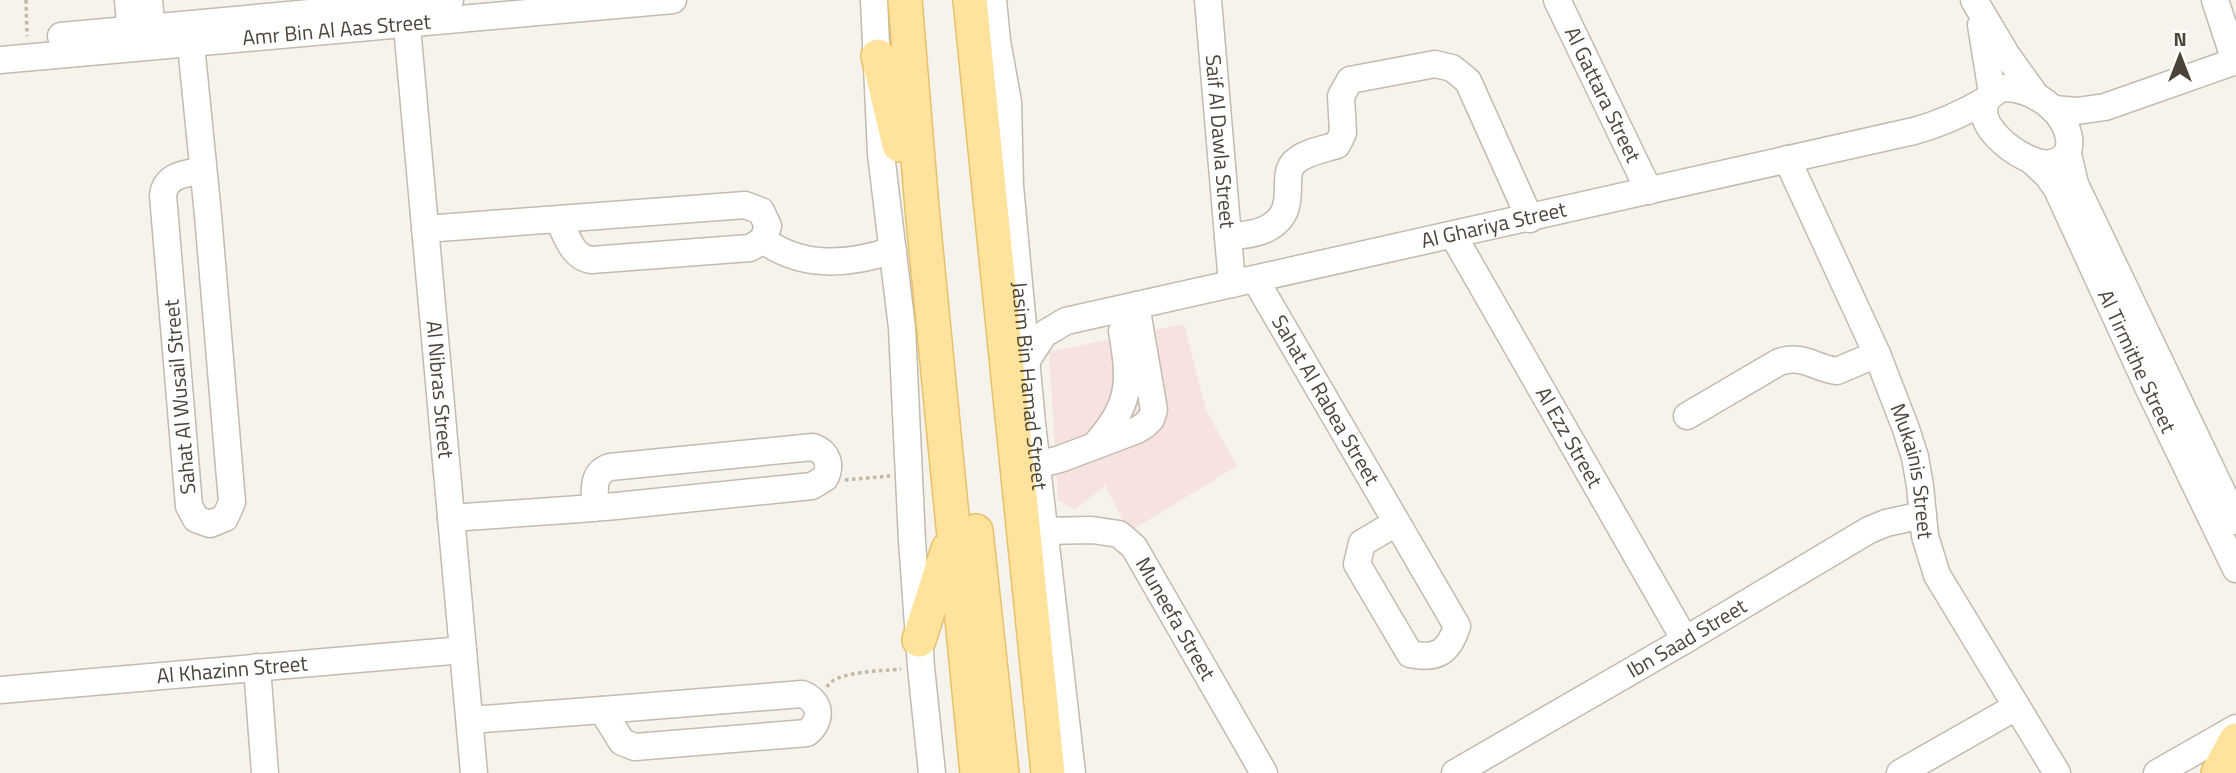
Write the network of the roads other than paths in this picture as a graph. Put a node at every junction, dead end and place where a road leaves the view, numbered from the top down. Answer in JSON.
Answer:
{"nodes":[{"id":1,"x":128,"y":0,"type":"edge"},
{"id":2,"x":149,"y":0,"type":"edge"},
{"id":3,"x":154,"y":0,"type":"edge"},
{"id":4,"x":450,"y":0,"type":"edge"},
{"id":5,"x":673,"y":0,"type":"edge"},
{"id":6,"x":855,"y":0,"type":"edge"},
{"id":7,"x":905,"y":0,"type":"edge"},
{"id":8,"x":970,"y":0,"type":"edge"},
{"id":9,"x":993,"y":0,"type":"edge"},
{"id":10,"x":1208,"y":0,"type":"edge"},
{"id":11,"x":1557,"y":0,"type":"edge"},
{"id":12,"x":1974,"y":0,"type":"edge"},
{"id":13,"x":2215,"y":0,"type":"edge"},
{"id":14,"x":875,"y":10,"type":"edge"},
{"id":15,"x":405,"y":14,"type":"junction"},
{"id":16,"x":190,"y":34,"type":"junction"},
{"id":17,"x":142,"y":38,"type":"junction"},
{"id":18,"x":0,"y":42,"type":"edge"},
{"id":19,"x":878,"y":56,"type":"junction"},
{"id":20,"x":0,"y":60,"type":"edge"},
{"id":21,"x":2235,"y":61,"type":"edge"},
{"id":22,"x":1989,"y":96,"type":"junction"},
{"id":23,"x":2045,"y":103,"type":"junction"},
{"id":24,"x":2105,"y":107,"type":"junction"},
{"id":25,"x":984,"y":123,"type":"junction"},
{"id":26,"x":1914,"y":131,"type":"junction"},
{"id":27,"x":1993,"y":133,"type":"junction"},
{"id":28,"x":2069,"y":146,"type":"junction"},
{"id":29,"x":1787,"y":159,"type":"junction"},
{"id":30,"x":2031,"y":160,"type":"junction"},
{"id":31,"x":204,"y":170,"type":"junction"},
{"id":32,"x":1010,"y":187,"type":"junction"},
{"id":33,"x":1649,"y":191,"type":"junction"},
{"id":34,"x":922,"y":208,"type":"junction"},
{"id":35,"x":1531,"y":219,"type":"junction"},
{"id":36,"x":559,"y":221,"type":"junction"},
{"id":37,"x":425,"y":229,"type":"junction"},
{"id":38,"x":1453,"y":235,"type":"junction"},
{"id":39,"x":1228,"y":237,"type":"junction"},
{"id":40,"x":764,"y":240,"type":"junction"},
{"id":41,"x":893,"y":250,"type":"junction"},
{"id":42,"x":1244,"y":281,"type":"junction"},
{"id":43,"x":1020,"y":290,"type":"junction"},
{"id":44,"x":1127,"y":307,"type":"junction"},
{"id":45,"x":1074,"y":319,"type":"junction"},
{"id":46,"x":1877,"y":354,"type":"junction"},
{"id":47,"x":1027,"y":360,"type":"junction"},
{"id":48,"x":938,"y":370,"type":"junction"},
{"id":49,"x":1687,"y":416,"type":"dead end"},
{"id":50,"x":1032,"y":423,"type":"joint"},
{"id":51,"x":1026,"y":462,"type":"junction"},
{"id":52,"x":2220,"y":489,"type":"edge"},
{"id":53,"x":595,"y":508,"type":"junction"},
{"id":54,"x":1923,"y":515,"type":"junction"},
{"id":55,"x":451,"y":518,"type":"junction"},
{"id":56,"x":2236,"y":521,"type":"edge"},
{"id":57,"x":1396,"y":523,"type":"junction"},
{"id":58,"x":954,"y":530,"type":"junction"},
{"id":59,"x":1044,"y":531,"type":"junction"},
{"id":60,"x":2236,"y":569,"type":"edge"},
{"id":61,"x":1685,"y":640,"type":"junction"},
{"id":62,"x":463,"y":650,"type":"junction"},
{"id":63,"x":920,"y":653,"type":"junction"},
{"id":64,"x":257,"y":667,"type":"junction"},
{"id":65,"x":0,"y":690,"type":"edge"},
{"id":66,"x":2016,"y":707,"type":"junction"},
{"id":67,"x":602,"y":710,"type":"junction"},
{"id":68,"x":470,"y":720,"type":"junction"},
{"id":69,"x":2236,"y":728,"type":"edge"},
{"id":70,"x":2236,"y":740,"type":"edge"},
{"id":71,"x":265,"y":773,"type":"edge"},
{"id":72,"x":474,"y":773,"type":"edge"},
{"id":73,"x":932,"y":773,"type":"edge"},
{"id":74,"x":977,"y":773,"type":"edge"},
{"id":75,"x":1002,"y":773,"type":"edge"},
{"id":76,"x":1048,"y":773,"type":"edge"},
{"id":77,"x":1072,"y":773,"type":"edge"},
{"id":78,"x":1264,"y":773,"type":"edge"},
{"id":79,"x":1455,"y":773,"type":"edge"},
{"id":80,"x":1900,"y":773,"type":"edge"},
{"id":81,"x":2057,"y":773,"type":"edge"},
{"id":82,"x":2157,"y":773,"type":"edge"},
{"id":83,"x":2218,"y":773,"type":"edge"}],
"edges":[{"from":1,"to":17,"type":"street"},
{"from":2,"to":17,"type":"street"},
{"from":3,"to":16,"type":"street"},
{"from":4,"to":15,"type":"street","name":"Amr Bin Al Aas Street"},
{"from":5,"to":15,"type":"street","name":"Amr Bin Al Aas Street"},
{"from":6,"to":14,"type":"street"},
{"from":7,"to":34,"type":"main road"},
{"from":8,"to":25,"type":"main road","name":"Jasim Bin Hamad Street"},
{"from":9,"to":32,"type":"street","name":"Jasim Bin Hamad Street"},
{"from":10,"to":39,"type":"street","name":"Saif Al Dawla Street"},
{"from":11,"to":33,"type":"street","name":"Al Gattara Street"},
{"from":12,"to":22,"type":"street"},
{"from":12,"to":23,"type":"street"},
{"from":13,"to":21,"type":"street"},
{"from":14,"to":19,"type":"street"},
{"from":15,"to":16,"type":"street","name":"Amr Bin Al Aas Street"},
{"from":15,"to":37,"type":"street","name":"Al Nibras Street"},
{"from":16,"to":17,"type":"street","name":"Amr Bin Al Aas Street"},
{"from":16,"to":31,"type":"street","name":"Sahat Al Wusail Street"},
{"from":17,"to":18,"type":"street","name":"Amr Bin Al Aas Street"},
{"from":17,"to":20,"type":"street","name":"Amr Bin Al Aas Street"},
{"from":19,"to":34,"type":"main road"},
{"from":19,"to":41,"type":"street"},
{"from":21,"to":24,"type":"street"},
{"from":22,"to":23,"type":"street"},
{"from":22,"to":26,"type":"street","name":"Al Ghariya Street"},
{"from":22,"to":27,"type":"street"},
{"from":23,"to":24,"type":"street"},
{"from":23,"to":28,"type":"street"},
{"from":24,"to":28,"type":"street"},
{"from":25,"to":32,"type":"main road"},
{"from":25,"to":51,"type":"main road","name":"Jasim Bin Hamad Street"},
{"from":26,"to":27,"type":"street","name":"Al Ghariya Street"},
{"from":26,"to":29,"type":"street","name":"Al Ghariya Street"},
{"from":27,"to":30,"type":"street"},
{"from":28,"to":30,"type":"street"},
{"from":28,"to":52,"type":"street","name":"Al Tirmithe Street"},
{"from":29,"to":33,"type":"street","name":"Al Ghariya Street"},
{"from":29,"to":46,"type":"street","name":"Mukainis Street"},
{"from":30,"to":52,"type":"street","name":"Al Tirmithe Street"},
{"from":31,"to":31,"type":"street","name":"Sahat Al Wusail Street"},
{"from":32,"to":43,"type":"street","name":"Jasim Bin Hamad Street"},
{"from":33,"to":35,"type":"street","name":"Al Ghariya Street"},
{"from":34,"to":48,"type":"main road"},
{"from":35,"to":38,"type":"street","name":"Al Ghariya Street"},
{"from":35,"to":39,"type":"street"},
{"from":36,"to":37,"type":"street"},
{"from":36,"to":40,"type":"street"},
{"from":36,"to":40,"type":"street"},
{"from":37,"to":55,"type":"street","name":"Al Nibras Street"},
{"from":38,"to":42,"type":"street","name":"Al Ghariya Street"},
{"from":38,"to":61,"type":"street","name":"Al Ezz Street"},
{"from":39,"to":42,"type":"street","name":"Saif Al Dawla Street"},
{"from":40,"to":41,"type":"street"},
{"from":41,"to":63,"type":"street"},
{"from":42,"to":44,"type":"street","name":"Al Ghariya Street"},
{"from":42,"to":57,"type":"street","name":"Sahat Al Rabea Street"},
{"from":43,"to":45,"type":"street"},
{"from":43,"to":47,"type":"street","name":"Jasim Bin Hamad Street"},
{"from":44,"to":45,"type":"street","name":"Al Ghariya Street"},
{"from":44,"to":51,"type":"street"},
{"from":45,"to":47,"type":"street","name":"Al Ghariya Street"},
{"from":46,"to":49,"type":"street"},
{"from":46,"to":54,"type":"street","name":"Mukainis Street"},
{"from":47,"to":50,"type":"street","name":"Jasim Bin Hamad Street"},
{"from":48,"to":58,"type":"main road"},
{"from":48,"to":75,"type":"main road"},
{"from":50,"to":51,"type":"main road"},
{"from":51,"to":59,"type":"street","name":"Jasim Bin Hamad Street"},
{"from":51,"to":76,"type":"main road","name":"Jasim Bin Hamad Street"},
{"from":52,"to":56,"type":"street","name":"Al Tirmithe Street"},
{"from":52,"to":60,"type":"street","name":"Al Tirmithe Street"},
{"from":53,"to":53,"type":"street"},
{"from":53,"to":55,"type":"street"},
{"from":54,"to":61,"type":"street","name":"Ibn Saad Street"},
{"from":54,"to":66,"type":"street","name":"Mukainis Street"},
{"from":55,"to":62,"type":"street","name":"Al Nibras Street"},
{"from":57,"to":57,"type":"street","name":"Sahat Al Rabea Street"},
{"from":58,"to":63,"type":"main road"},
{"from":58,"to":74,"type":"main road"},
{"from":59,"to":77,"type":"street","name":"Jasim Bin Hamad Street"},
{"from":59,"to":78,"type":"street","name":"Muneefa Street"},
{"from":61,"to":79,"type":"street","name":"Ibn Saad Street"},
{"from":62,"to":64,"type":"street","name":"Al Khazinn Street"},
{"from":62,"to":68,"type":"street","name":"Al Nibras Street"},
{"from":63,"to":73,"type":"street"},
{"from":64,"to":65,"type":"street","name":"Al Khazinn Street"},
{"from":64,"to":71,"type":"street"},
{"from":66,"to":80,"type":"street"},
{"from":66,"to":81,"type":"street","name":"Mukainis Street"},
{"from":67,"to":67,"type":"street"},
{"from":67,"to":68,"type":"street"},
{"from":68,"to":72,"type":"street","name":"Al Nibras Street"},
{"from":69,"to":82,"type":"street"},
{"from":70,"to":83,"type":"main road"}]}
